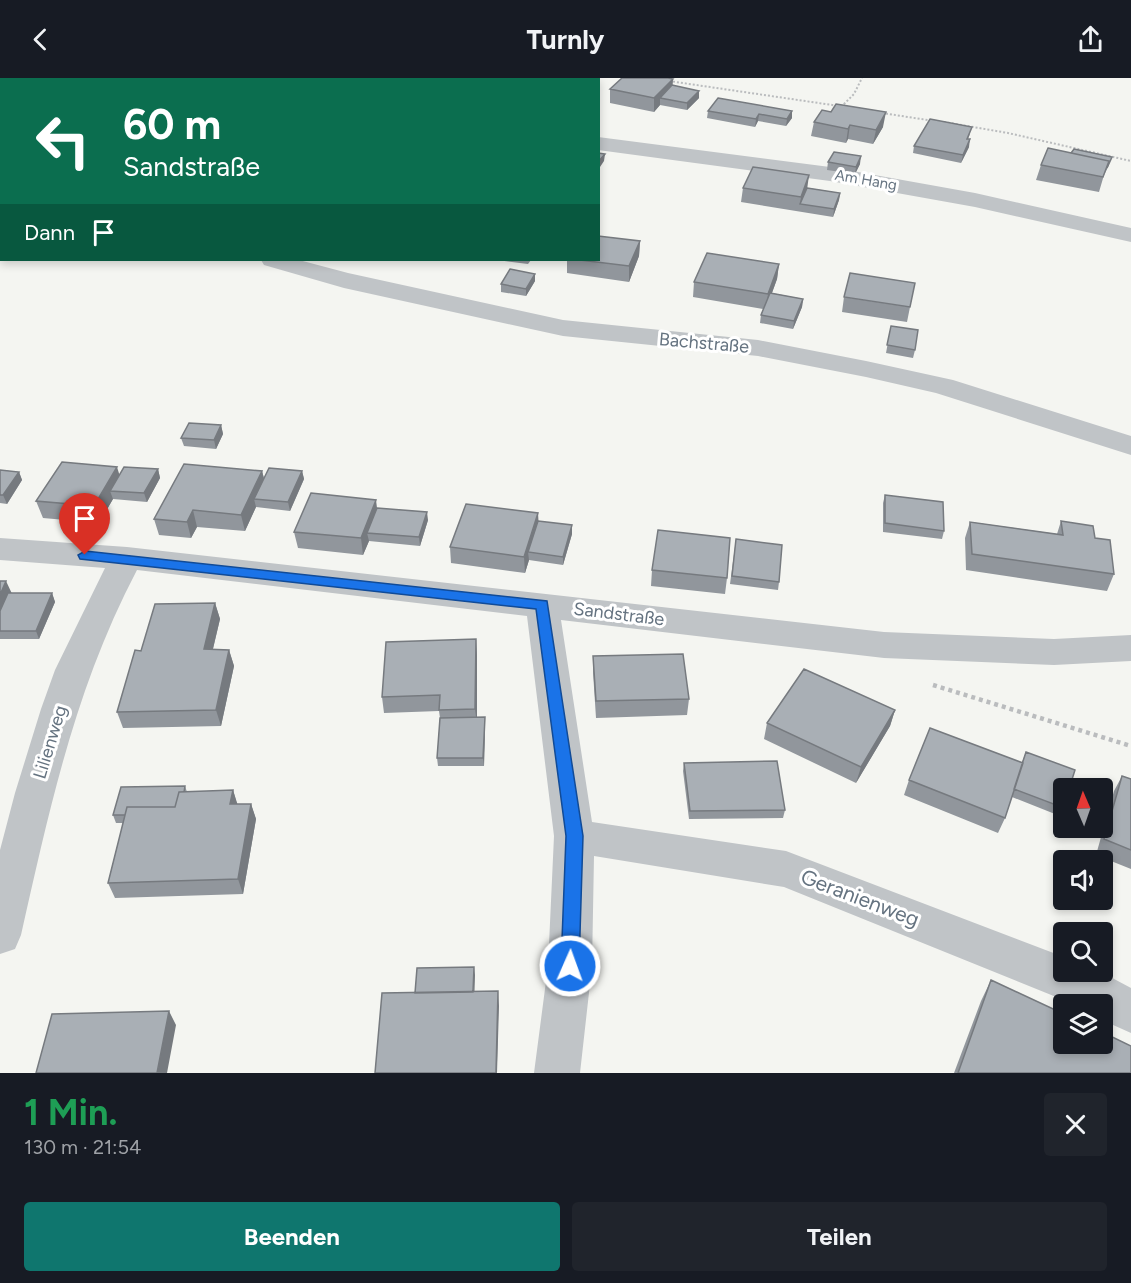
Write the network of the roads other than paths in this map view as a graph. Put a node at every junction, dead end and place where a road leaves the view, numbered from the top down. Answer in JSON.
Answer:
{"nodes":[{"id":1,"x":600,"y":143,"type":"edge"},
{"id":2,"x":1131,"y":235,"type":"edge"},
{"id":3,"x":277,"y":261,"type":"edge"},
{"id":4,"x":1131,"y":446,"type":"edge"},
{"id":5,"x":0,"y":549,"type":"edge"},
{"id":6,"x":127,"y":558,"type":"junction"},
{"id":7,"x":542,"y":605,"type":"junction"},
{"id":8,"x":1131,"y":648,"type":"edge"},
{"id":9,"x":574,"y":836,"type":"junction"},
{"id":10,"x":0,"y":934,"type":"edge"},
{"id":11,"x":1131,"y":1012,"type":"edge"},
{"id":12,"x":557,"y":1073,"type":"edge"}],
"edges":[{"from":1,"to":2,"type":"street","name":"Am Hang"},
{"from":3,"to":4,"type":"street","name":"Bachstraße"},
{"from":5,"to":6,"type":"street","name":"Sandstraße"},
{"from":6,"to":7,"type":"street","name":"Sandstraße"},
{"from":6,"to":10,"type":"street","name":"Lilienweg"},
{"from":7,"to":8,"type":"street","name":"Sandstraße"},
{"from":7,"to":9,"type":"street"},
{"from":9,"to":11,"type":"street","name":"Geranienweg"},
{"from":9,"to":12,"type":"street"}]}
